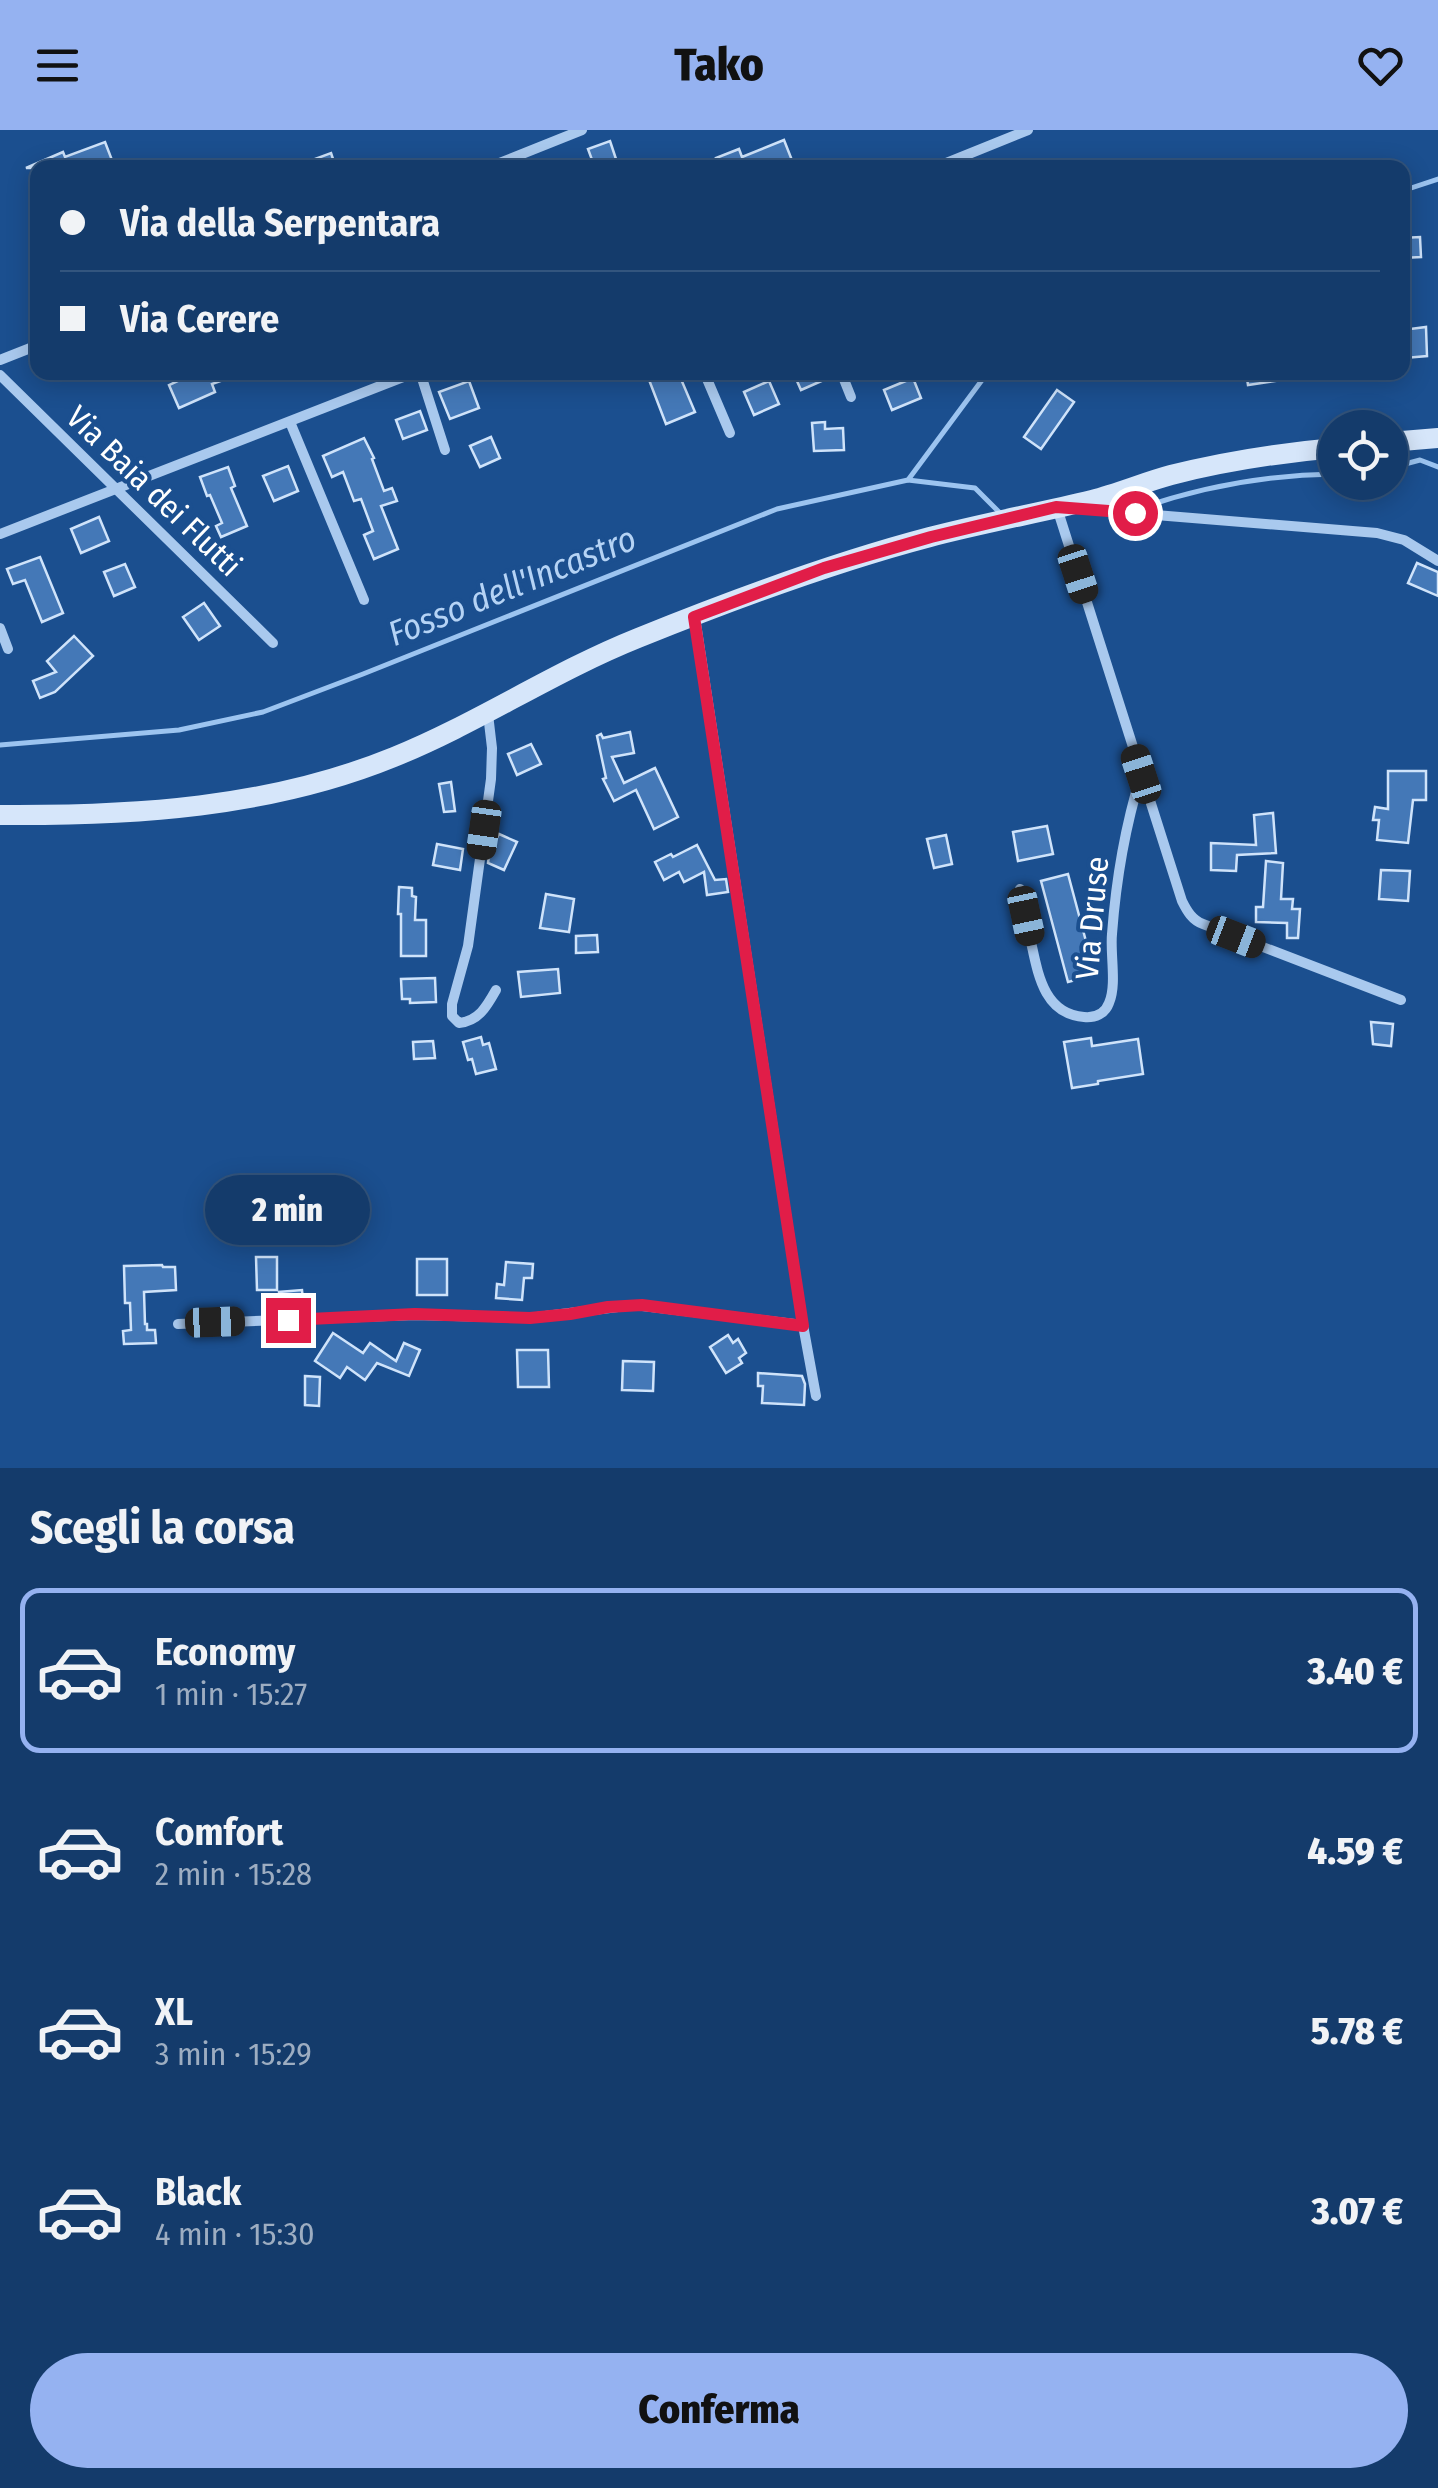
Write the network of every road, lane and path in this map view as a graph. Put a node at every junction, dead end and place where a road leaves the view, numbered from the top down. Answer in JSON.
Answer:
{"nodes":[{"id":1,"x":582,"y":130,"type":"edge"},
{"id":2,"x":1028,"y":130,"type":"edge"},
{"id":3,"x":507,"y":160,"type":"edge"},
{"id":4,"x":954,"y":160,"type":"edge"},
{"id":5,"x":30,"y":348,"type":"edge"},
{"id":6,"x":0,"y":360,"type":"edge"},
{"id":7,"x":0,"y":375,"type":"edge"},
{"id":8,"x":398,"y":380,"type":"edge"},
{"id":9,"x":421,"y":380,"type":"edge"},
{"id":10,"x":707,"y":380,"type":"edge"},
{"id":11,"x":844,"y":380,"type":"edge"},
{"id":12,"x":850,"y":398,"type":"dead end"},
{"id":13,"x":290,"y":422,"type":"junction"},
{"id":14,"x":730,"y":433,"type":"dead end"},
{"id":15,"x":1438,"y":438,"type":"edge"},
{"id":16,"x":1408,"y":440,"type":"edge"},
{"id":17,"x":445,"y":450,"type":"dead end"},
{"id":18,"x":1318,"y":450,"type":"edge"},
{"id":19,"x":117,"y":490,"type":"junction"},
{"id":20,"x":1056,"y":507,"type":"junction"},
{"id":21,"x":0,"y":534,"type":"edge"},
{"id":22,"x":1438,"y":561,"type":"edge"},
{"id":23,"x":364,"y":600,"type":"dead end"},
{"id":24,"x":694,"y":617,"type":"junction"},
{"id":25,"x":0,"y":628,"type":"edge"},
{"id":26,"x":273,"y":643,"type":"dead end"},
{"id":27,"x":8,"y":648,"type":"dead end"},
{"id":28,"x":488,"y":714,"type":"junction"},
{"id":29,"x":1141,"y":774,"type":"junction"},
{"id":30,"x":0,"y":815,"type":"edge"},
{"id":31,"x":1020,"y":889,"type":"dead end"},
{"id":32,"x":496,"y":990,"type":"dead end"},
{"id":33,"x":1401,"y":1000,"type":"dead end"},
{"id":34,"x":178,"y":1324,"type":"dead end"},
{"id":35,"x":803,"y":1326,"type":"junction"},
{"id":36,"x":816,"y":1396,"type":"dead end"}],
"edges":[{"from":1,"to":3,"type":"street"},
{"from":2,"to":4,"type":"street"},
{"from":5,"to":6,"type":"street"},
{"from":7,"to":19,"type":"street","name":"Via Baia dei Flutti"},
{"from":8,"to":13,"type":"street"},
{"from":9,"to":17,"type":"street"},
{"from":10,"to":14,"type":"street"},
{"from":11,"to":12,"type":"street"},
{"from":13,"to":19,"type":"street"},
{"from":13,"to":23,"type":"street"},
{"from":15,"to":16,"type":"main road"},
{"from":18,"to":20,"type":"main road"},
{"from":19,"to":21,"type":"street"},
{"from":19,"to":26,"type":"street","name":"Via Baia dei Flutti"},
{"from":20,"to":22,"type":"street"},
{"from":20,"to":24,"type":"main road"},
{"from":20,"to":29,"type":"street"},
{"from":24,"to":28,"type":"main road"},
{"from":24,"to":35,"type":"street"},
{"from":25,"to":27,"type":"street"},
{"from":28,"to":30,"type":"main road"},
{"from":28,"to":32,"type":"street"},
{"from":29,"to":31,"type":"street","name":"Via Druse"},
{"from":29,"to":33,"type":"street"},
{"from":34,"to":35,"type":"street"},
{"from":35,"to":36,"type":"street"}]}
